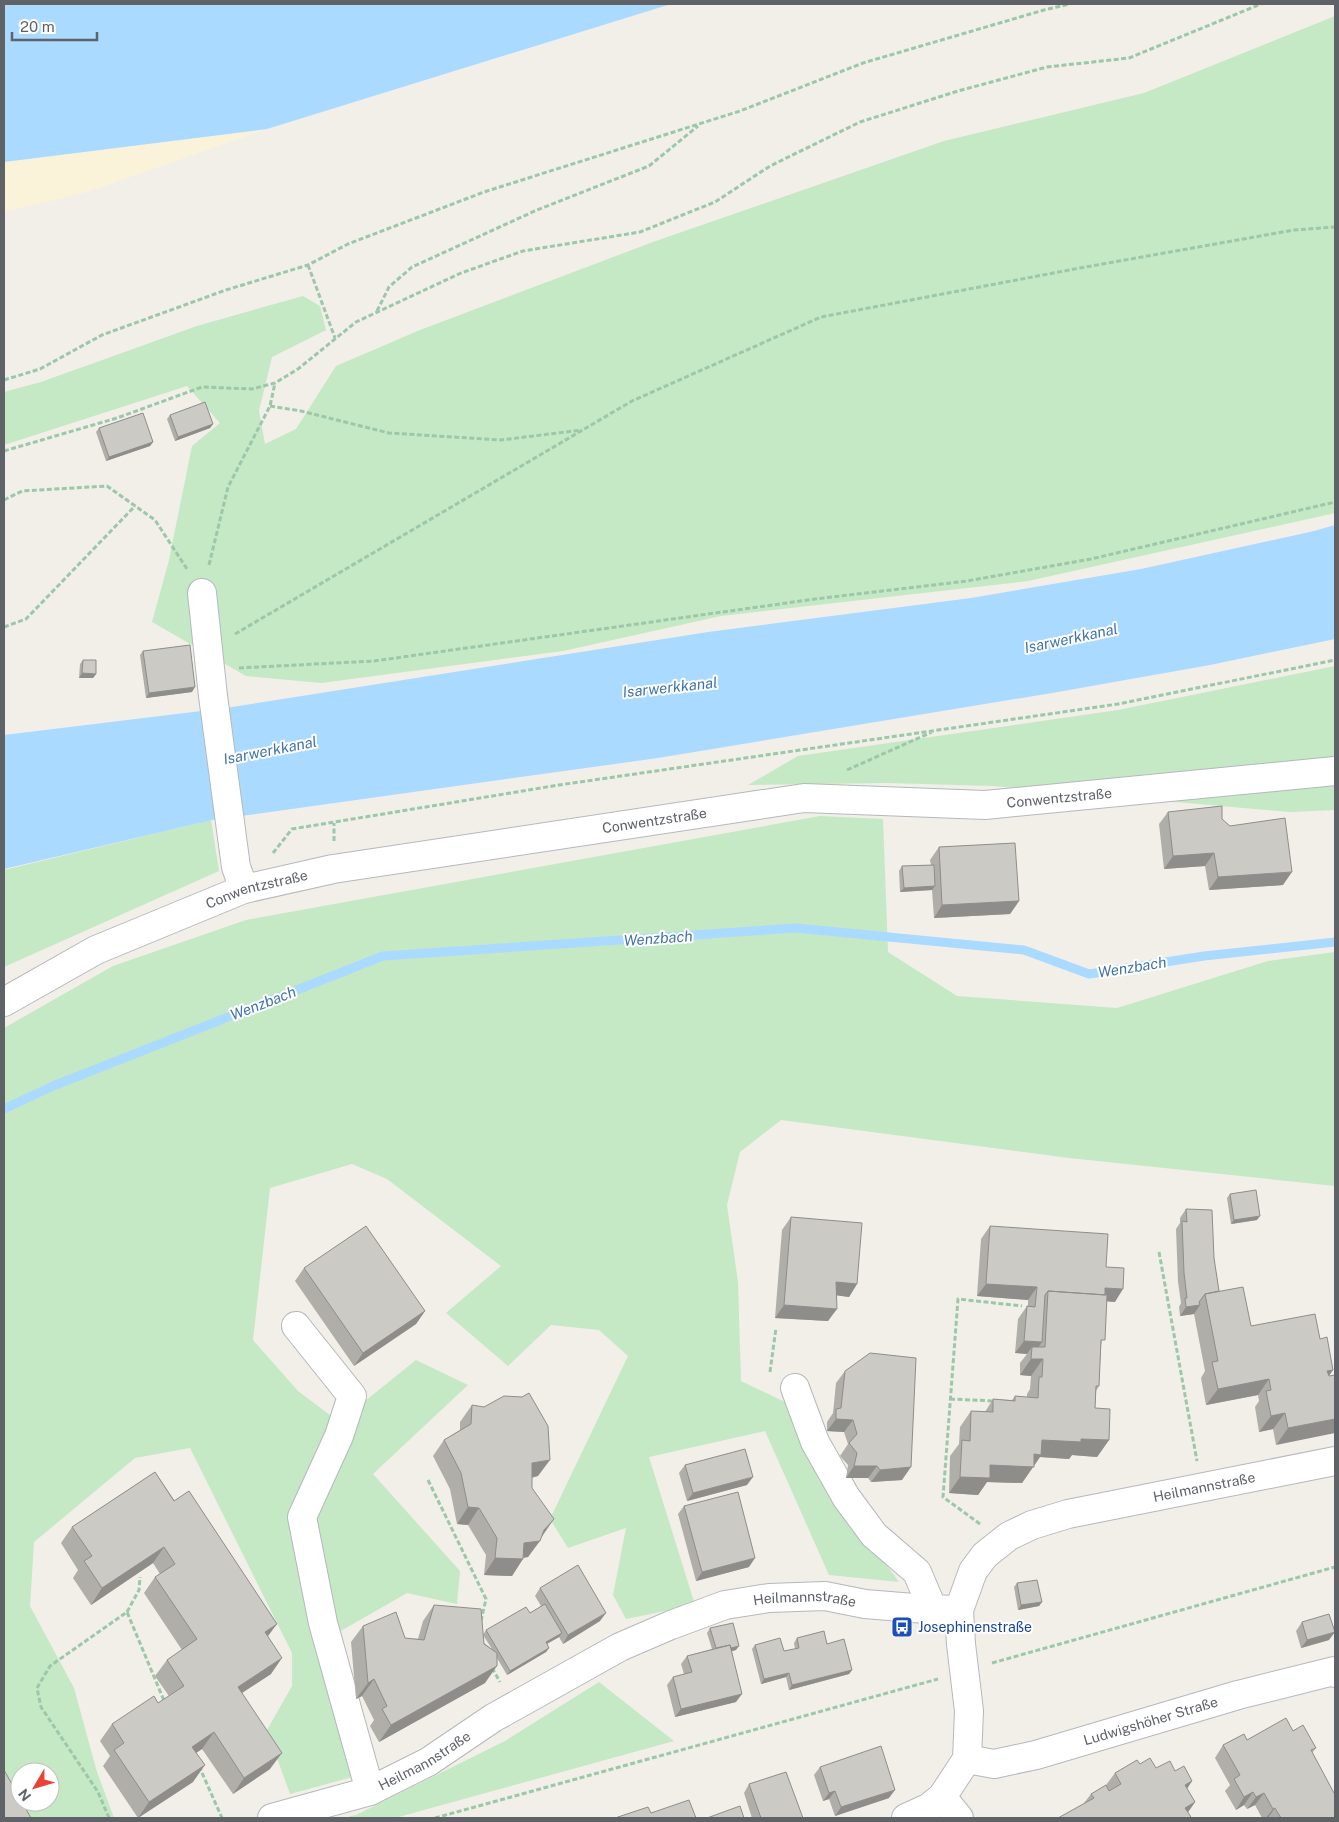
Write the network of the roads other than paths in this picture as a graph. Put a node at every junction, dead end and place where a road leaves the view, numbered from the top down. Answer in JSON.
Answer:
{"nodes":[{"id":1,"x":196,"y":583,"type":"road end"},
{"id":2,"x":1335,"y":771,"type":"edge"},
{"id":3,"x":244,"y":889,"type":"junction"},
{"id":4,"x":4,"y":1002,"type":"edge"},
{"id":5,"x":296,"y":1326,"type":"dead end"},
{"id":6,"x":795,"y":1388,"type":"dead end"},
{"id":7,"x":1335,"y":1461,"type":"edge"},
{"id":8,"x":946,"y":1610,"type":"junction"},
{"id":9,"x":1334,"y":1672,"type":"edge"},
{"id":10,"x":967,"y":1759,"type":"junction"},
{"id":11,"x":370,"y":1791,"type":"junction"},
{"id":12,"x":942,"y":1797,"type":"junction"},
{"id":13,"x":272,"y":1818,"type":"edge"},
{"id":14,"x":906,"y":1818,"type":"edge"},
{"id":15,"x":959,"y":1818,"type":"edge"}],
"edges":[{"from":1,"to":3,"type":"street"},
{"from":2,"to":3,"type":"street","name":"Conwentzstraße"},
{"from":3,"to":4,"type":"street","name":"Conwentzstraße"},
{"from":5,"to":11,"type":"street"},
{"from":6,"to":8,"type":"street"},
{"from":7,"to":8,"type":"street","name":"Heilmannstraße"},
{"from":8,"to":10,"type":"street"},
{"from":8,"to":11,"type":"street","name":"Heilmannstraße"},
{"from":9,"to":10,"type":"street","name":"Ludwigshöher Straße"},
{"from":10,"to":12,"type":"street"},
{"from":11,"to":13,"type":"street","name":"Heilmannstraße"},
{"from":12,"to":14,"type":"street"},
{"from":12,"to":15,"type":"street"}]}
